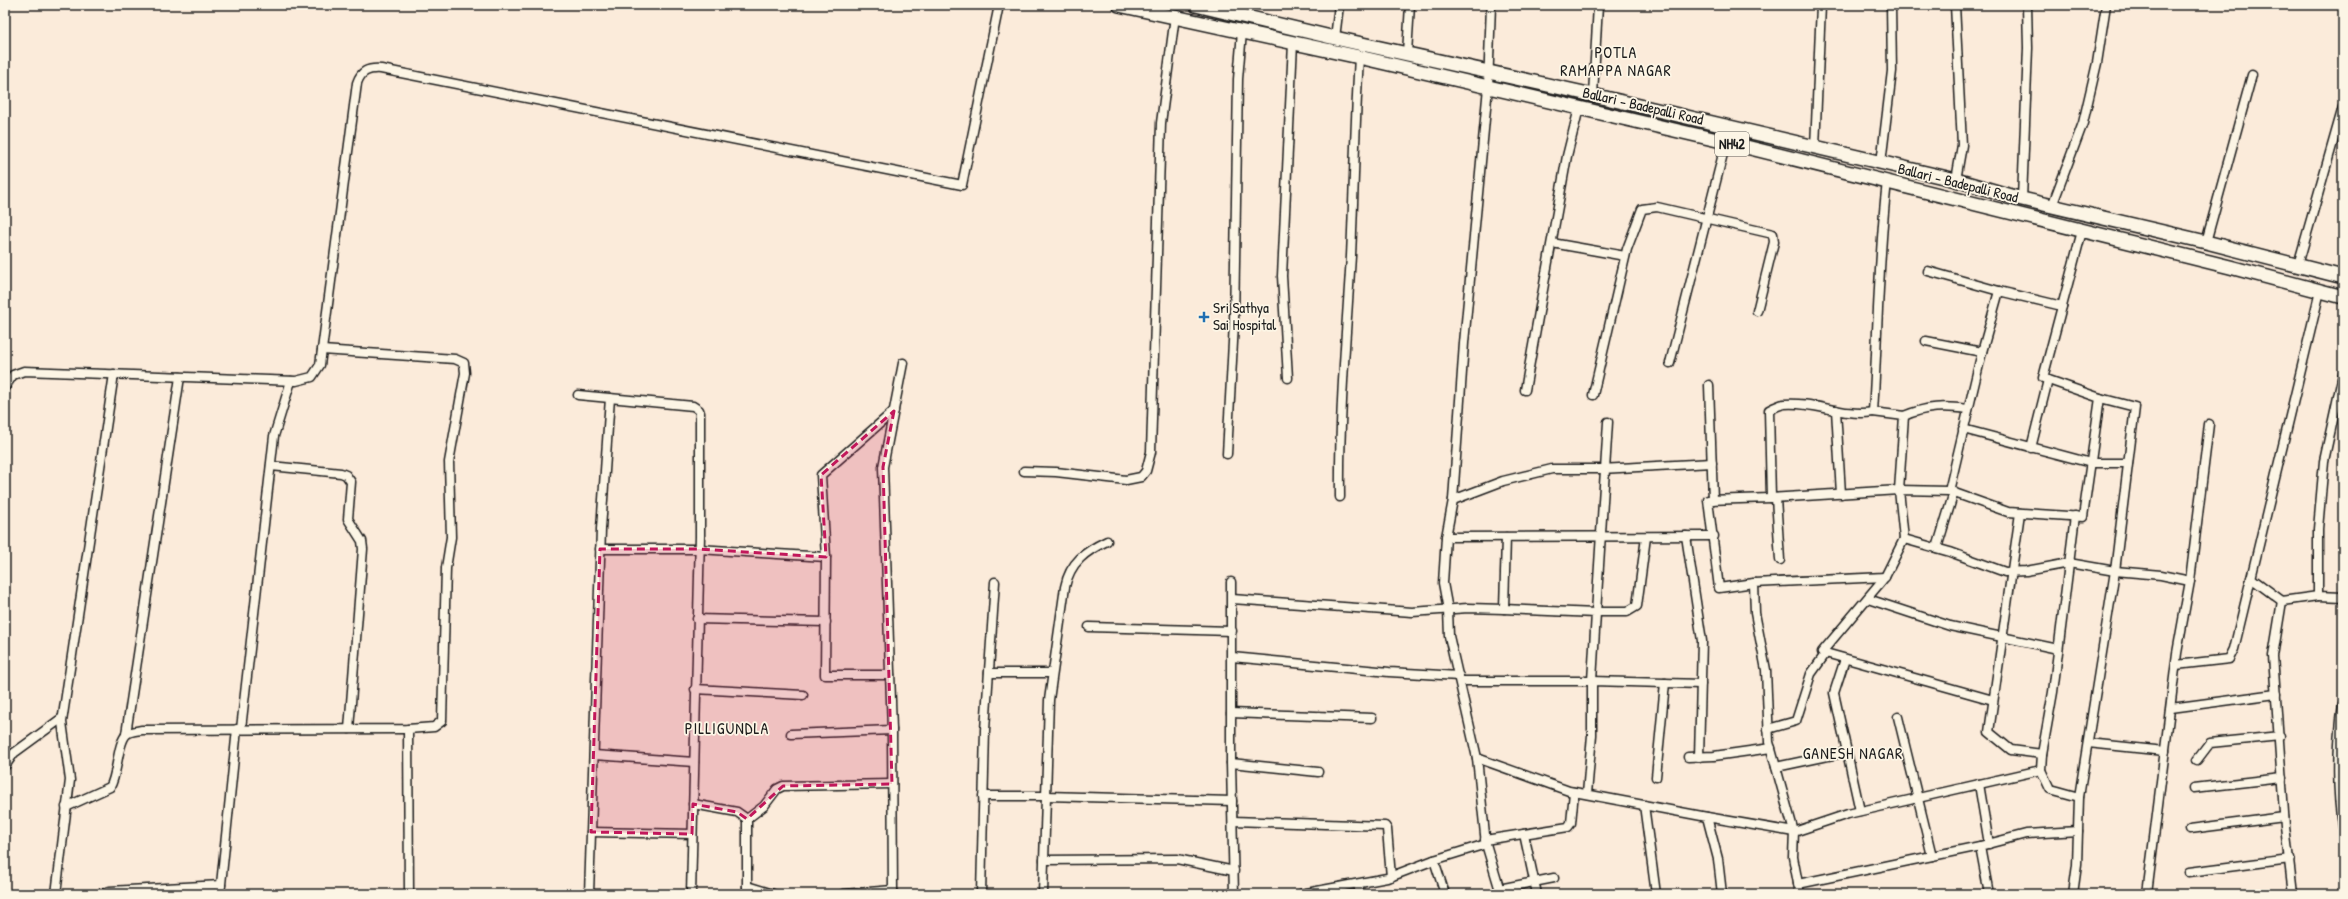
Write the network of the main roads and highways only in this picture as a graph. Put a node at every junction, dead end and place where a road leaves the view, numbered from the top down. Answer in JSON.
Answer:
{"nodes":[{"id":1,"x":1118,"y":5,"type":"edge"},
{"id":2,"x":1196,"y":5,"type":"edge"},
{"id":3,"x":1220,"y":7,"type":"edge"},
{"id":4,"x":2304,"y":267,"type":"junction"},
{"id":5,"x":2343,"y":277,"type":"edge"},
{"id":6,"x":2303,"y":286,"type":"junction"},
{"id":7,"x":2343,"y":297,"type":"edge"}],
"edges":[{"from":1,"to":6,"type":"highway","name":"Ballari - Badepalli Road","number":"NH42"},
{"from":2,"to":3,"type":"highway","name":"Ballari - Badepalli Road","number":"NH42"},
{"from":3,"to":4,"type":"highway","name":"Ballari - Badepalli Road","number":"NH42"},
{"from":4,"to":5,"type":"highway","name":"Ballari - Badepalli Road","number":"NH42"},
{"from":4,"to":6,"type":"highway"},
{"from":6,"to":7,"type":"highway","name":"Ballari - Badepalli Road","number":"NH42"}]}
